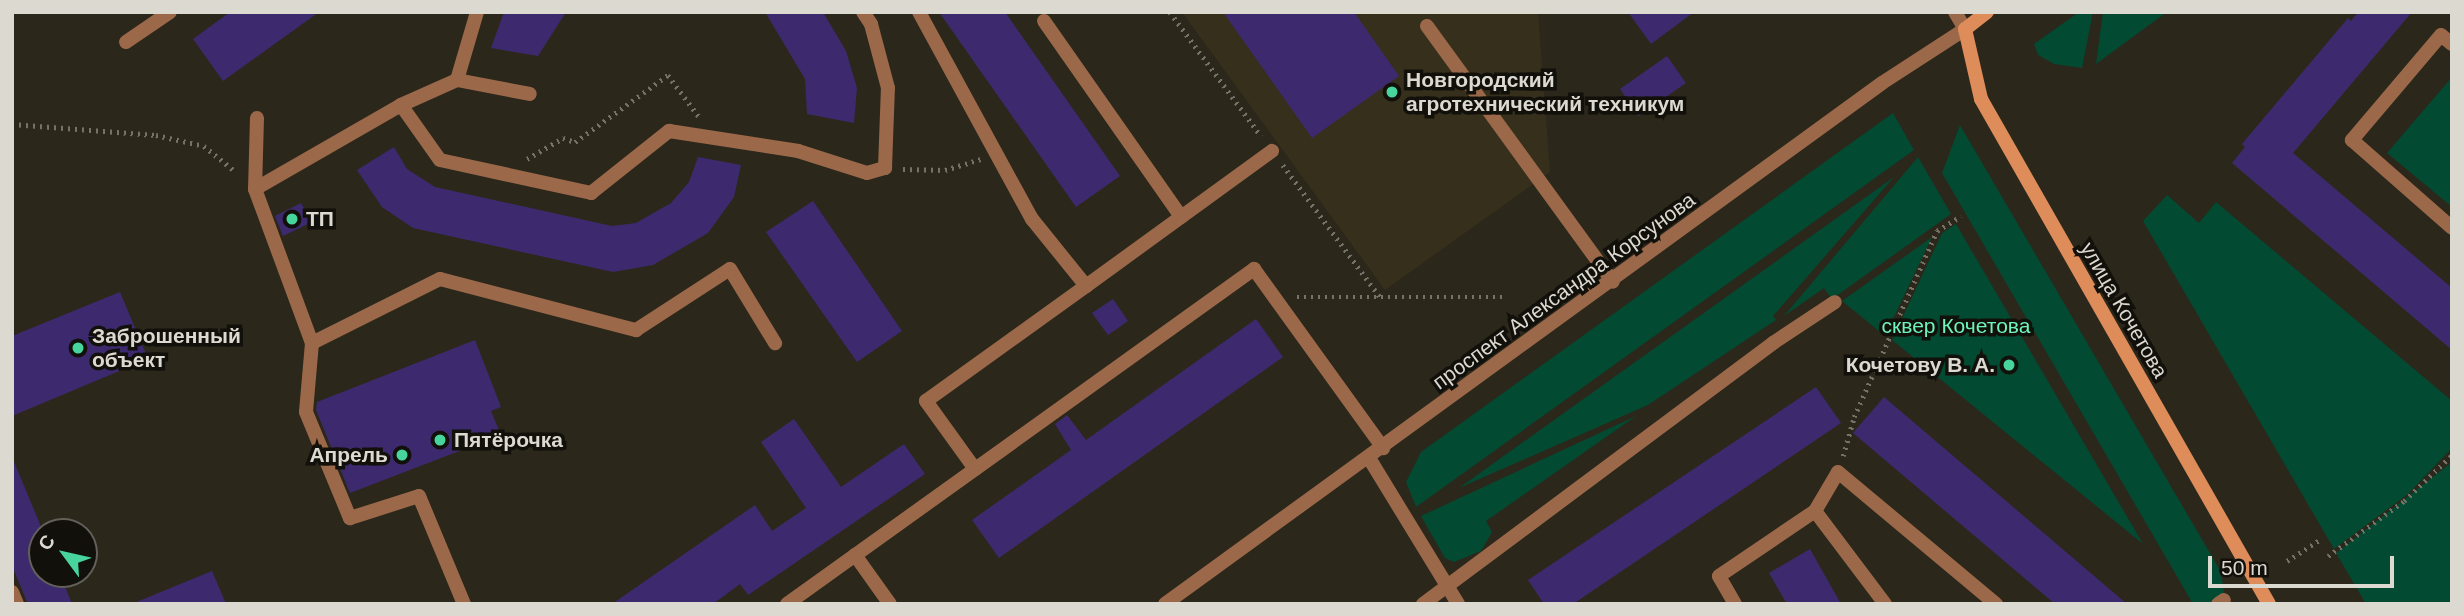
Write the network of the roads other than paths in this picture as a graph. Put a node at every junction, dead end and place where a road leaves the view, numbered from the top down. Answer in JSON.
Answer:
{"nodes":[{"id":1,"x":170,"y":12,"type":"edge"},
{"id":2,"x":477,"y":12,"type":"edge"},
{"id":3,"x":863,"y":12,"type":"edge"},
{"id":4,"x":919,"y":12,"type":"edge"},
{"id":5,"x":1955,"y":12,"type":"edge"},
{"id":6,"x":1987,"y":12,"type":"edge"},
{"id":7,"x":1044,"y":21,"type":"dead end"},
{"id":8,"x":1427,"y":26,"type":"dead end"},
{"id":9,"x":1965,"y":29,"type":"junction"},
{"id":10,"x":126,"y":43,"type":"dead end"},
{"id":11,"x":2452,"y":44,"type":"edge"},
{"id":12,"x":457,"y":80,"type":"junction"},
{"id":13,"x":530,"y":94,"type":"dead end"},
{"id":14,"x":401,"y":105,"type":"junction"},
{"id":15,"x":257,"y":118,"type":"dead end"},
{"id":16,"x":1272,"y":151,"type":"dead end"},
{"id":17,"x":255,"y":189,"type":"junction"},
{"id":18,"x":1181,"y":217,"type":"junction"},
{"id":19,"x":2452,"y":228,"type":"edge"},
{"id":20,"x":1613,"y":282,"type":"junction"},
{"id":21,"x":1086,"y":286,"type":"junction"},
{"id":22,"x":1835,"y":302,"type":"dead end"},
{"id":23,"x":312,"y":343,"type":"junction"},
{"id":24,"x":775,"y":343,"type":"dead end"},
{"id":25,"x":1383,"y":448,"type":"junction"},
{"id":26,"x":1369,"y":458,"type":"junction"},
{"id":27,"x":975,"y":469,"type":"junction"},
{"id":28,"x":1815,"y":511,"type":"junction"},
{"id":29,"x":855,"y":555,"type":"junction"},
{"id":30,"x":1448,"y":584,"type":"junction"},
{"id":31,"x":12,"y":592,"type":"edge"},
{"id":32,"x":17,"y":604,"type":"edge"},
{"id":33,"x":464,"y":604,"type":"edge"},
{"id":34,"x":787,"y":604,"type":"edge"},
{"id":35,"x":890,"y":604,"type":"edge"},
{"id":36,"x":1165,"y":604,"type":"edge"},
{"id":37,"x":1423,"y":604,"type":"edge"},
{"id":38,"x":1458,"y":604,"type":"edge"},
{"id":39,"x":1735,"y":604,"type":"edge"},
{"id":40,"x":1885,"y":604,"type":"edge"},
{"id":41,"x":1996,"y":604,"type":"edge"},
{"id":42,"x":2269,"y":604,"type":"edge"}],
"edges":[{"from":1,"to":10,"type":"street"},
{"from":2,"to":12,"type":"street"},
{"from":3,"to":14,"type":"street"},
{"from":4,"to":21,"type":"street"},
{"from":5,"to":9,"type":"street"},
{"from":6,"to":9,"type":"main road","name":"проспект Александра Корсунова"},
{"from":7,"to":18,"type":"street"},
{"from":8,"to":20,"type":"street"},
{"from":9,"to":20,"type":"street","name":"проспект Александра Корсунова"},
{"from":9,"to":42,"type":"main road","name":"улица Кочетова"},
{"from":11,"to":19,"type":"street"},
{"from":12,"to":13,"type":"street"},
{"from":12,"to":14,"type":"street"},
{"from":14,"to":17,"type":"street"},
{"from":15,"to":17,"type":"street"},
{"from":16,"to":18,"type":"street"},
{"from":17,"to":23,"type":"street"},
{"from":18,"to":21,"type":"street"},
{"from":20,"to":25,"type":"street","name":"проспект Александра Корсунова"},
{"from":21,"to":27,"type":"street"},
{"from":22,"to":30,"type":"street"},
{"from":23,"to":24,"type":"street"},
{"from":23,"to":33,"type":"street"},
{"from":25,"to":26,"type":"street","name":"проспект Александра Корсунова"},
{"from":25,"to":27,"type":"street"},
{"from":26,"to":30,"type":"street"},
{"from":26,"to":36,"type":"street","name":"проспект Александра Корсунова"},
{"from":27,"to":29,"type":"street"},
{"from":28,"to":39,"type":"street"},
{"from":28,"to":40,"type":"street"},
{"from":28,"to":41,"type":"street"},
{"from":29,"to":34,"type":"street"},
{"from":29,"to":35,"type":"street"},
{"from":30,"to":37,"type":"street"},
{"from":30,"to":38,"type":"street"},
{"from":31,"to":32,"type":"street"}]}
